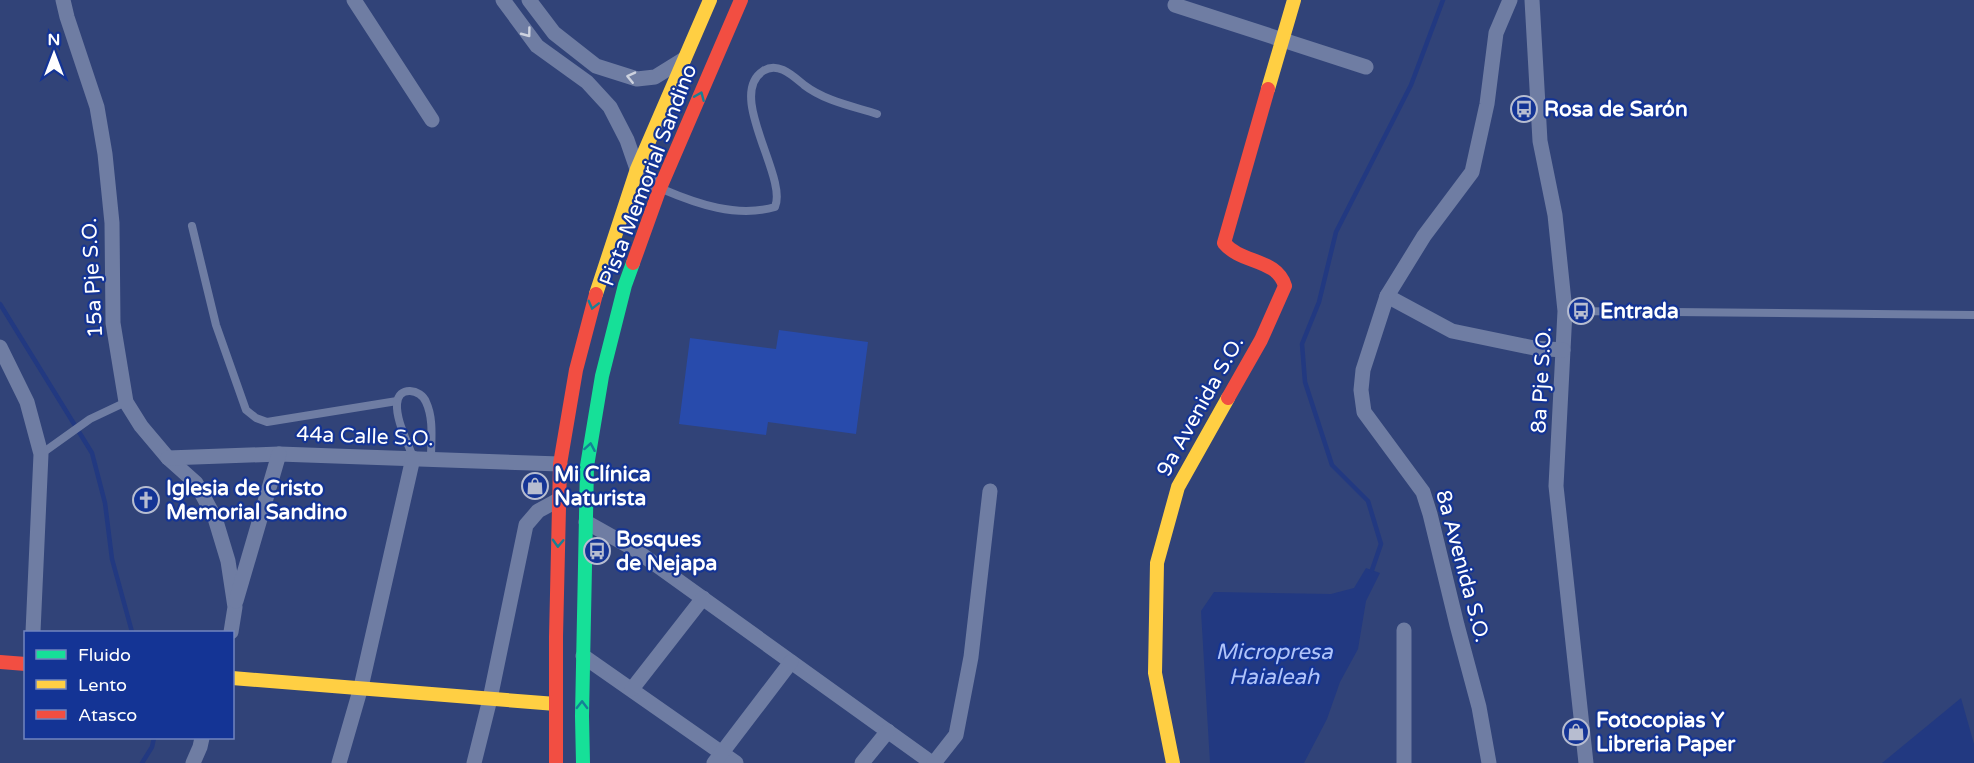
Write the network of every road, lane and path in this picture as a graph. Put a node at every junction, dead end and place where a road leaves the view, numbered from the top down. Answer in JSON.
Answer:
{"nodes":[{"id":1,"x":63,"y":0,"type":"edge"},
{"id":2,"x":354,"y":0,"type":"edge"},
{"id":3,"x":503,"y":0,"type":"edge"},
{"id":4,"x":529,"y":0,"type":"edge"},
{"id":5,"x":710,"y":0,"type":"edge"},
{"id":6,"x":741,"y":0,"type":"edge"},
{"id":7,"x":1294,"y":0,"type":"edge"},
{"id":8,"x":1510,"y":0,"type":"edge"},
{"id":9,"x":1532,"y":0,"type":"edge"},
{"id":10,"x":1175,"y":5,"type":"dead end"},
{"id":11,"x":1284,"y":41,"type":"junction"},
{"id":12,"x":684,"y":59,"type":"junction"},
{"id":13,"x":596,"y":66,"type":"junction"},
{"id":14,"x":1366,"y":67,"type":"dead end"},
{"id":15,"x":587,"y":82,"type":"junction"},
{"id":16,"x":877,"y":114,"type":"dead end"},
{"id":17,"x":432,"y":120,"type":"dead end"},
{"id":18,"x":637,"y":169,"type":"junction"},
{"id":19,"x":660,"y":188,"type":"junction"},
{"id":20,"x":192,"y":226,"type":"dead end"},
{"id":21,"x":1386,"y":296,"type":"junction"},
{"id":22,"x":1565,"y":311,"type":"junction"},
{"id":23,"x":1974,"y":315,"type":"edge"},
{"id":24,"x":0,"y":347,"type":"edge"},
{"id":25,"x":1563,"y":351,"type":"junction"},
{"id":26,"x":397,"y":401,"type":"junction"},
{"id":27,"x":126,"y":402,"type":"junction"},
{"id":28,"x":41,"y":454,"type":"junction"},
{"id":29,"x":279,"y":454,"type":"junction"},
{"id":30,"x":168,"y":458,"type":"junction"},
{"id":31,"x":413,"y":458,"type":"junction"},
{"id":32,"x":431,"y":458,"type":"junction"},
{"id":33,"x":560,"y":464,"type":"junction"},
{"id":34,"x":990,"y":491,"type":"dead end"},
{"id":35,"x":560,"y":499,"type":"junction"},
{"id":36,"x":586,"y":522,"type":"junction"},
{"id":37,"x":703,"y":598,"type":"junction"},
{"id":38,"x":235,"y":607,"type":"junction"},
{"id":39,"x":1404,"y":630,"type":"dead end"},
{"id":40,"x":33,"y":631,"type":"edge"},
{"id":41,"x":231,"y":631,"type":"edge"},
{"id":42,"x":583,"y":656,"type":"junction"},
{"id":43,"x":0,"y":662,"type":"edge"},
{"id":44,"x":791,"y":662,"type":"junction"},
{"id":45,"x":24,"y":664,"type":"edge"},
{"id":46,"x":234,"y":678,"type":"edge"},
{"id":47,"x":361,"y":687,"type":"junction"},
{"id":48,"x":632,"y":689,"type":"junction"},
{"id":49,"x":490,"y":699,"type":"junction"},
{"id":50,"x":556,"y":704,"type":"junction"},
{"id":51,"x":888,"y":731,"type":"junction"},
{"id":52,"x":202,"y":739,"type":"edge"},
{"id":53,"x":717,"y":758,"type":"edge"},
{"id":54,"x":193,"y":763,"type":"edge"},
{"id":55,"x":339,"y":763,"type":"edge"},
{"id":56,"x":474,"y":763,"type":"edge"},
{"id":57,"x":556,"y":763,"type":"edge"},
{"id":58,"x":583,"y":763,"type":"edge"},
{"id":59,"x":736,"y":763,"type":"edge"},
{"id":60,"x":862,"y":763,"type":"edge"},
{"id":61,"x":933,"y":763,"type":"edge"},
{"id":62,"x":1173,"y":763,"type":"edge"},
{"id":63,"x":1404,"y":763,"type":"edge"},
{"id":64,"x":1489,"y":763,"type":"edge"},
{"id":65,"x":1586,"y":763,"type":"edge"}],
"edges":[{"from":1,"to":27,"type":"street","name":"15a Pje S.O."},
{"from":2,"to":17,"type":"street"},
{"from":3,"to":15,"type":"street","one_way":true},
{"from":4,"to":13,"type":"street"},
{"from":5,"to":12,"type":"main road","name":"Pista Memorial Sandino"},
{"from":19,"to":6,"type":"main road","name":"Pista Memorial Sandino","one_way":true},
{"from":7,"to":11,"type":"main road"},
{"from":8,"to":21,"type":"street","name":"8a Avenida S.O."},
{"from":9,"to":22,"type":"street","name":"8a Pje S.O."},
{"from":10,"to":11,"type":"street"},
{"from":11,"to":14,"type":"street"},
{"from":11,"to":62,"type":"main road","name":"9a Avenida S.O."},
{"from":12,"to":13,"type":"street","one_way":true},
{"from":12,"to":18,"type":"main road","name":"Pista Memorial Sandino"},
{"from":13,"to":15,"type":"street"},
{"from":15,"to":18,"type":"street"},
{"from":16,"to":19,"type":"lane"},
{"from":18,"to":19,"type":"street"},
{"from":18,"to":33,"type":"main road","name":"Pista Memorial Sandino","one_way":true},
{"from":36,"to":19,"type":"main road","name":"Pista Memorial Sandino","one_way":true},
{"from":20,"to":26,"type":"lane"},
{"from":21,"to":25,"type":"street"},
{"from":21,"to":64,"type":"street","name":"8a Avenida S.O."},
{"from":22,"to":23,"type":"lane"},
{"from":22,"to":25,"type":"street","name":"8a Pje S.O."},
{"from":24,"to":28,"type":"street"},
{"from":25,"to":65,"type":"street","name":"8a Pje S.O."},
{"from":26,"to":31,"type":"lane"},
{"from":26,"to":32,"type":"lane"},
{"from":27,"to":28,"type":"lane"},
{"from":27,"to":30,"type":"street","name":"15a Pje S.O."},
{"from":28,"to":40,"type":"street"},
{"from":29,"to":30,"type":"street","name":"44a Calle S.O."},
{"from":29,"to":31,"type":"street","name":"44a Calle S.O."},
{"from":29,"to":38,"type":"street"},
{"from":30,"to":38,"type":"street","name":"15a Pje S.O."},
{"from":31,"to":32,"type":"street","name":"44a Calle S.O."},
{"from":31,"to":47,"type":"street"},
{"from":32,"to":33,"type":"street","name":"44a Calle S.O."},
{"from":33,"to":35,"type":"main road","name":"Pista Memorial Sandino"},
{"from":34,"to":61,"type":"street"},
{"from":35,"to":49,"type":"street"},
{"from":35,"to":50,"type":"main road","name":"Pista Memorial Sandino","one_way":true},
{"from":36,"to":37,"type":"street"},
{"from":36,"to":42,"type":"main road","name":"Pista Memorial Sandino"},
{"from":37,"to":44,"type":"street"},
{"from":37,"to":48,"type":"street"},
{"from":38,"to":41,"type":"street","name":"15a Pje S.O."},
{"from":39,"to":63,"type":"street"},
{"from":42,"to":48,"type":"street"},
{"from":58,"to":42,"type":"main road","name":"Pista Memorial Sandino","one_way":true},
{"from":43,"to":45,"type":"main road"},
{"from":44,"to":51,"type":"street"},
{"from":44,"to":53,"type":"street"},
{"from":46,"to":47,"type":"main road"},
{"from":47,"to":49,"type":"main road"},
{"from":47,"to":55,"type":"street"},
{"from":48,"to":53,"type":"street"},
{"from":49,"to":50,"type":"main road"},
{"from":49,"to":56,"type":"street"},
{"from":50,"to":57,"type":"main road","name":"Pista Memorial Sandino"},
{"from":51,"to":60,"type":"street"},
{"from":51,"to":61,"type":"street"},
{"from":52,"to":54,"type":"street"},
{"from":53,"to":59,"type":"street"}]}
